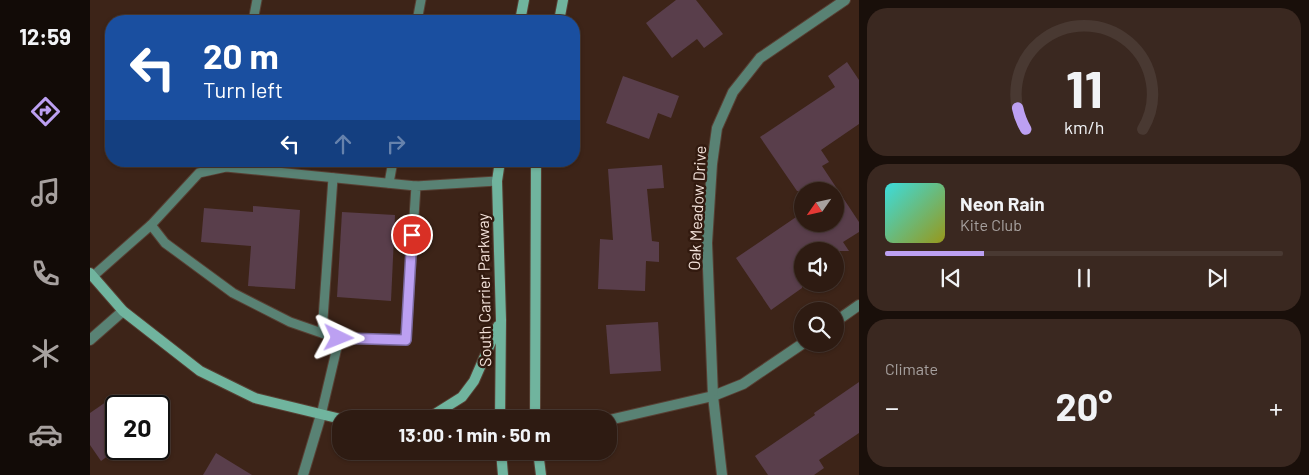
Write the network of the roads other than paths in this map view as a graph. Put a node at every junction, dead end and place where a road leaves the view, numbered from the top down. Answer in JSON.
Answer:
{"nodes":[{"id":1,"x":257,"y":0,"type":"edge"},
{"id":2,"x":421,"y":0,"type":"edge"},
{"id":3,"x":524,"y":0,"type":"edge"},
{"id":4,"x":563,"y":0,"type":"edge"},
{"id":5,"x":845,"y":0,"type":"edge"},
{"id":6,"x":254,"y":15,"type":"edge"},
{"id":7,"x":418,"y":15,"type":"edge"},
{"id":8,"x":521,"y":15,"type":"edge"},
{"id":9,"x":560,"y":15,"type":"edge"},
{"id":10,"x":217,"y":167,"type":"edge"},
{"id":11,"x":240,"y":167,"type":"edge"},
{"id":12,"x":392,"y":167,"type":"edge"},
{"id":13,"x":499,"y":167,"type":"edge"},
{"id":14,"x":536,"y":167,"type":"edge"},
{"id":15,"x":333,"y":178,"type":"junction"},
{"id":16,"x":498,"y":181,"type":"junction"},
{"id":17,"x":389,"y":183,"type":"junction"},
{"id":18,"x":416,"y":186,"type":"junction"},
{"id":19,"x":151,"y":225,"type":"junction"},
{"id":20,"x":91,"y":275,"type":"edge"},
{"id":21,"x":859,"y":306,"type":"edge"},
{"id":22,"x":123,"y":312,"type":"junction"},
{"id":23,"x":844,"y":316,"type":"edge"},
{"id":24,"x":501,"y":320,"type":"junction"},
{"id":25,"x":322,"y":333,"type":"junction"},
{"id":26,"x":339,"y":338,"type":"junction"},
{"id":27,"x":90,"y":340,"type":"edge"},
{"id":28,"x":794,"y":349,"type":"edge"},
{"id":29,"x":712,"y":396,"type":"junction"},
{"id":30,"x":441,"y":410,"type":"edge"},
{"id":31,"x":500,"y":410,"type":"edge"},
{"id":32,"x":535,"y":410,"type":"edge"},
{"id":33,"x":321,"y":415,"type":"junction"},
{"id":34,"x":332,"y":417,"type":"edge"},
{"id":35,"x":617,"y":418,"type":"edge"},
{"id":36,"x":501,"y":460,"type":"edge"},
{"id":37,"x":539,"y":460,"type":"edge"},
{"id":38,"x":303,"y":475,"type":"edge"},
{"id":39,"x":502,"y":475,"type":"edge"},
{"id":40,"x":541,"y":475,"type":"edge"},
{"id":41,"x":722,"y":475,"type":"edge"}],
"edges":[{"from":1,"to":6,"type":"lane"},
{"from":2,"to":7,"type":"lane"},
{"from":3,"to":8,"type":"main road"},
{"from":4,"to":9,"type":"main road"},
{"from":5,"to":29,"type":"street","name":"Oak Meadow Drive"},
{"from":10,"to":19,"type":"lane"},
{"from":11,"to":15,"type":"lane"},
{"from":12,"to":17,"type":"lane"},
{"from":13,"to":16,"type":"main road","name":"South Carrier Parkway"},
{"from":14,"to":32,"type":"main road"},
{"from":15,"to":17,"type":"lane"},
{"from":15,"to":25,"type":"lane"},
{"from":16,"to":18,"type":"lane"},
{"from":16,"to":24,"type":"main road","name":"South Carrier Parkway"},
{"from":17,"to":18,"type":"lane"},
{"from":18,"to":26,"type":"lane"},
{"from":19,"to":20,"type":"lane"},
{"from":19,"to":25,"type":"lane"},
{"from":20,"to":22,"type":"main road"},
{"from":21,"to":23,"type":"street"},
{"from":22,"to":27,"type":"street"},
{"from":22,"to":33,"type":"main road"},
{"from":24,"to":30,"type":"main road"},
{"from":24,"to":31,"type":"main road","name":"South Carrier Parkway"},
{"from":25,"to":26,"type":"lane"},
{"from":26,"to":33,"type":"lane"},
{"from":28,"to":29,"type":"street"},
{"from":29,"to":35,"type":"street"},
{"from":29,"to":41,"type":"street","name":"Oak Meadow Drive"},
{"from":33,"to":34,"type":"main road"},
{"from":33,"to":38,"type":"street"},
{"from":36,"to":39,"type":"main road"},
{"from":37,"to":40,"type":"main road"}]}
